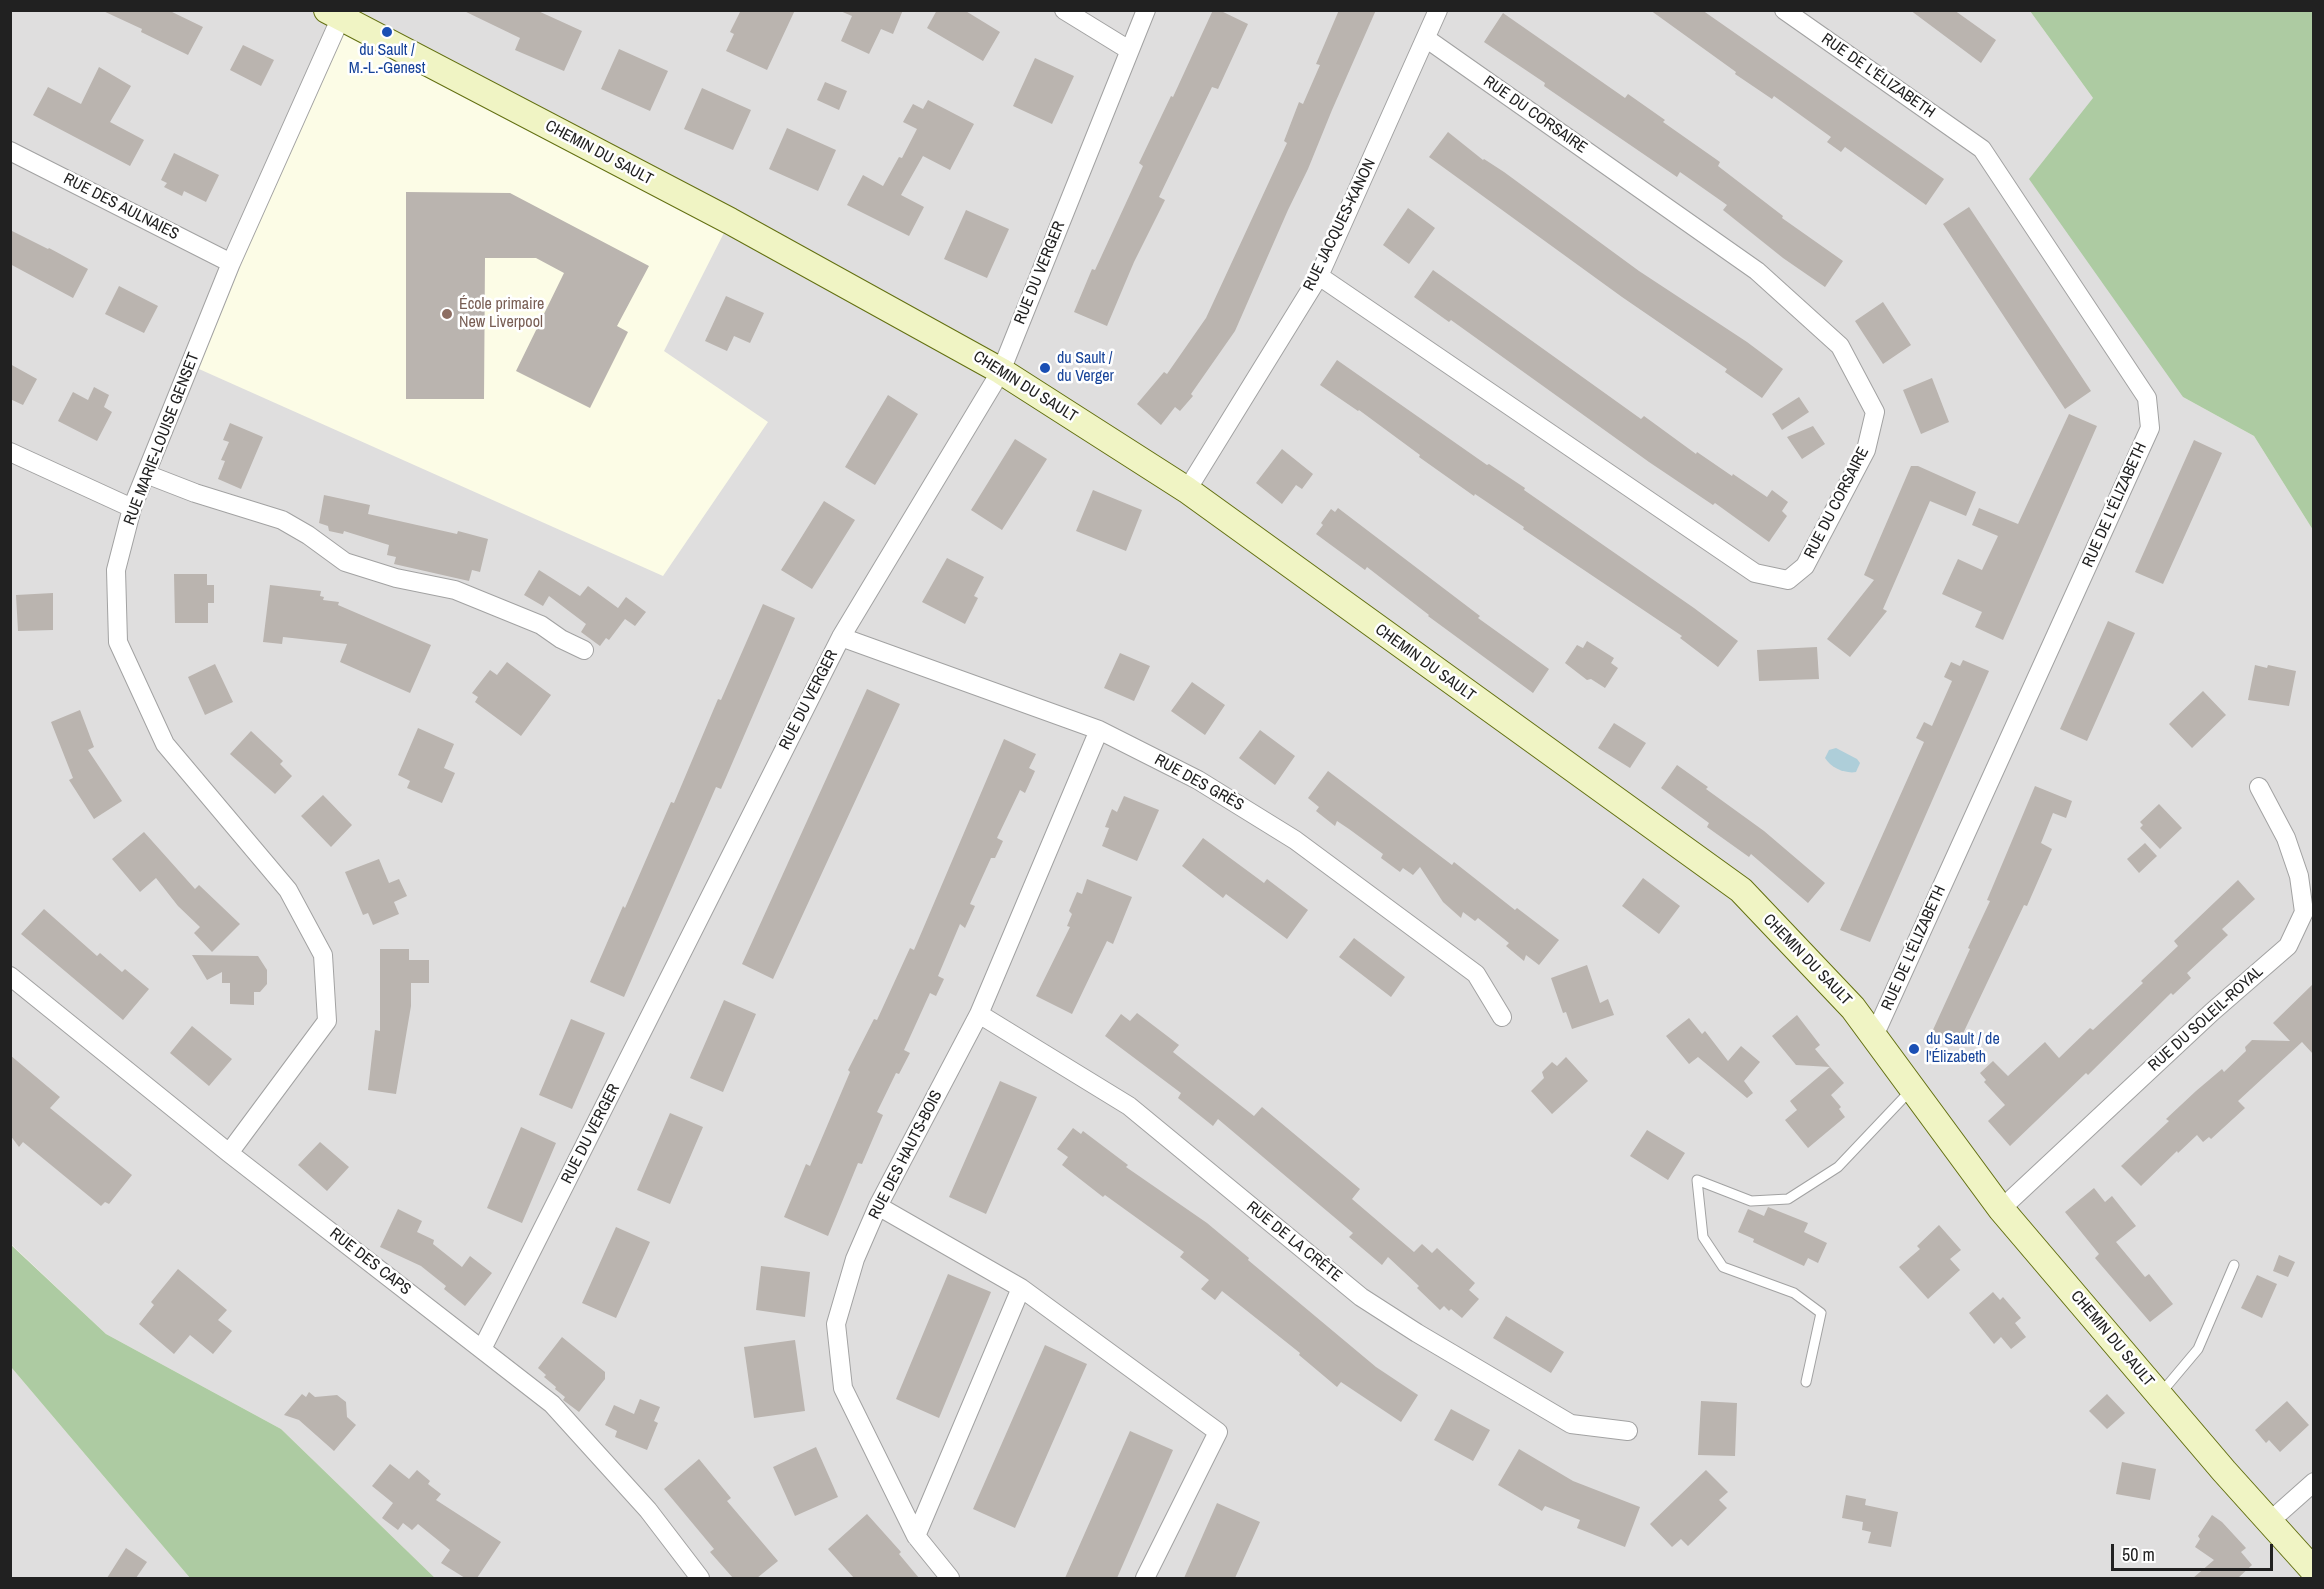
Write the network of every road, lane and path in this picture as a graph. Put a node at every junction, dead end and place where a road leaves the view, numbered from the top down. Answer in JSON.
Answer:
{"nodes":[{"id":1,"x":1064,"y":10,"type":"edge"},
{"id":2,"x":1146,"y":10,"type":"edge"},
{"id":3,"x":1438,"y":10,"type":"edge"},
{"id":4,"x":1784,"y":10,"type":"edge"},
{"id":5,"x":334,"y":14,"type":"edge"},
{"id":6,"x":1427,"y":39,"type":"junction"},
{"id":7,"x":1129,"y":50,"type":"junction"},
{"id":8,"x":10,"y":151,"type":"edge"},
{"id":9,"x":231,"y":263,"type":"junction"},
{"id":10,"x":1318,"y":276,"type":"junction"},
{"id":11,"x":1001,"y":370,"type":"junction"},
{"id":12,"x":10,"y":452,"type":"edge"},
{"id":13,"x":146,"y":474,"type":"junction"},
{"id":14,"x":1187,"y":490,"type":"junction"},
{"id":15,"x":132,"y":508,"type":"junction"},
{"id":16,"x":841,"y":637,"type":"junction"},
{"id":17,"x":584,"y":650,"type":"dead end"},
{"id":18,"x":1099,"y":730,"type":"junction"},
{"id":19,"x":2259,"y":787,"type":"dead end"},
{"id":20,"x":10,"y":976,"type":"edge"},
{"id":21,"x":979,"y":1014,"type":"junction"},
{"id":22,"x":1502,"y":1017,"type":"dead end"},
{"id":23,"x":1874,"y":1036,"type":"junction"},
{"id":24,"x":1912,"y":1088,"type":"junction"},
{"id":25,"x":229,"y":1153,"type":"junction"},
{"id":26,"x":878,"y":1206,"type":"junction"},
{"id":27,"x":2001,"y":1209,"type":"junction"},
{"id":28,"x":2234,"y":1265,"type":"dead end"},
{"id":29,"x":1021,"y":1288,"type":"junction"},
{"id":30,"x":482,"y":1349,"type":"junction"},
{"id":31,"x":1806,"y":1382,"type":"dead end"},
{"id":32,"x":2160,"y":1395,"type":"junction"},
{"id":33,"x":1628,"y":1431,"type":"dead end"},
{"id":34,"x":2313,"y":1482,"type":"edge"},
{"id":35,"x":2269,"y":1522,"type":"junction"},
{"id":36,"x":916,"y":1536,"type":"junction"},
{"id":37,"x":2313,"y":1571,"type":"edge"},
{"id":38,"x":700,"y":1578,"type":"edge"},
{"id":39,"x":950,"y":1578,"type":"edge"},
{"id":40,"x":1145,"y":1578,"type":"edge"}],
"edges":[{"from":1,"to":7,"type":"street"},
{"from":2,"to":7,"type":"street","name":"RUE DU VERGER"},
{"from":3,"to":6,"type":"street","name":"RUE JACQUES-KANON"},
{"from":4,"to":23,"type":"street","name":"RUE DE L'ÉLIZABETH"},
{"from":5,"to":9,"type":"street","name":"RUE MARIE-LOUISE GENSET"},
{"from":5,"to":11,"type":"street","name":"CHEMIN DU SAULT"},
{"from":6,"to":10,"type":"street","name":"RUE JACQUES-KANON"},
{"from":6,"to":10,"type":"street","name":"RUE DU CORSAIRE"},
{"from":7,"to":11,"type":"street","name":"RUE DU VERGER"},
{"from":8,"to":9,"type":"street","name":"RUE DES AULNAIES"},
{"from":9,"to":13,"type":"street","name":"RUE MARIE-LOUISE GENSET"},
{"from":10,"to":14,"type":"street","name":"RUE JACQUES-KANON"},
{"from":11,"to":14,"type":"street","name":"CHEMIN DU SAULT"},
{"from":11,"to":16,"type":"street","name":"RUE DU VERGER"},
{"from":12,"to":15,"type":"street"},
{"from":13,"to":15,"type":"street","name":"RUE MARIE-LOUISE GENSET"},
{"from":13,"to":17,"type":"street"},
{"from":14,"to":23,"type":"street","name":"CHEMIN DU SAULT"},
{"from":15,"to":25,"type":"street","name":"RUE MARIE-LOUISE GENSET"},
{"from":16,"to":18,"type":"street","name":"RUE DES GRÈS"},
{"from":16,"to":30,"type":"street","name":"RUE DU VERGER"},
{"from":18,"to":21,"type":"street","name":"RUE DES HAUTS-BOIS"},
{"from":18,"to":22,"type":"street","name":"RUE DES GRÈS"},
{"from":19,"to":27,"type":"street","name":"RUE DU SOLEIL-ROYAL"},
{"from":20,"to":25,"type":"street","name":"RUE DES CAPS"},
{"from":21,"to":26,"type":"street","name":"RUE DES HAUTS-BOIS"},
{"from":21,"to":33,"type":"street","name":"RUE DE LA CRÊTE"},
{"from":23,"to":24,"type":"street","name":"CHEMIN DU SAULT"},
{"from":24,"to":27,"type":"street","name":"CHEMIN DU SAULT"},
{"from":24,"to":31,"type":"lane"},
{"from":25,"to":30,"type":"street","name":"RUE DES CAPS"},
{"from":26,"to":29,"type":"street"},
{"from":26,"to":36,"type":"street","name":"RUE DES HAUTS-BOIS"},
{"from":27,"to":32,"type":"street","name":"CHEMIN DU SAULT"},
{"from":28,"to":32,"type":"lane"},
{"from":29,"to":36,"type":"street"},
{"from":29,"to":40,"type":"street"},
{"from":30,"to":38,"type":"street","name":"RUE DES CAPS"},
{"from":32,"to":35,"type":"street","name":"CHEMIN DU SAULT"},
{"from":34,"to":35,"type":"street"},
{"from":35,"to":37,"type":"street","name":"CHEMIN DU SAULT"},
{"from":36,"to":39,"type":"street","name":"RUE DES HAUTS-BOIS"}]}
